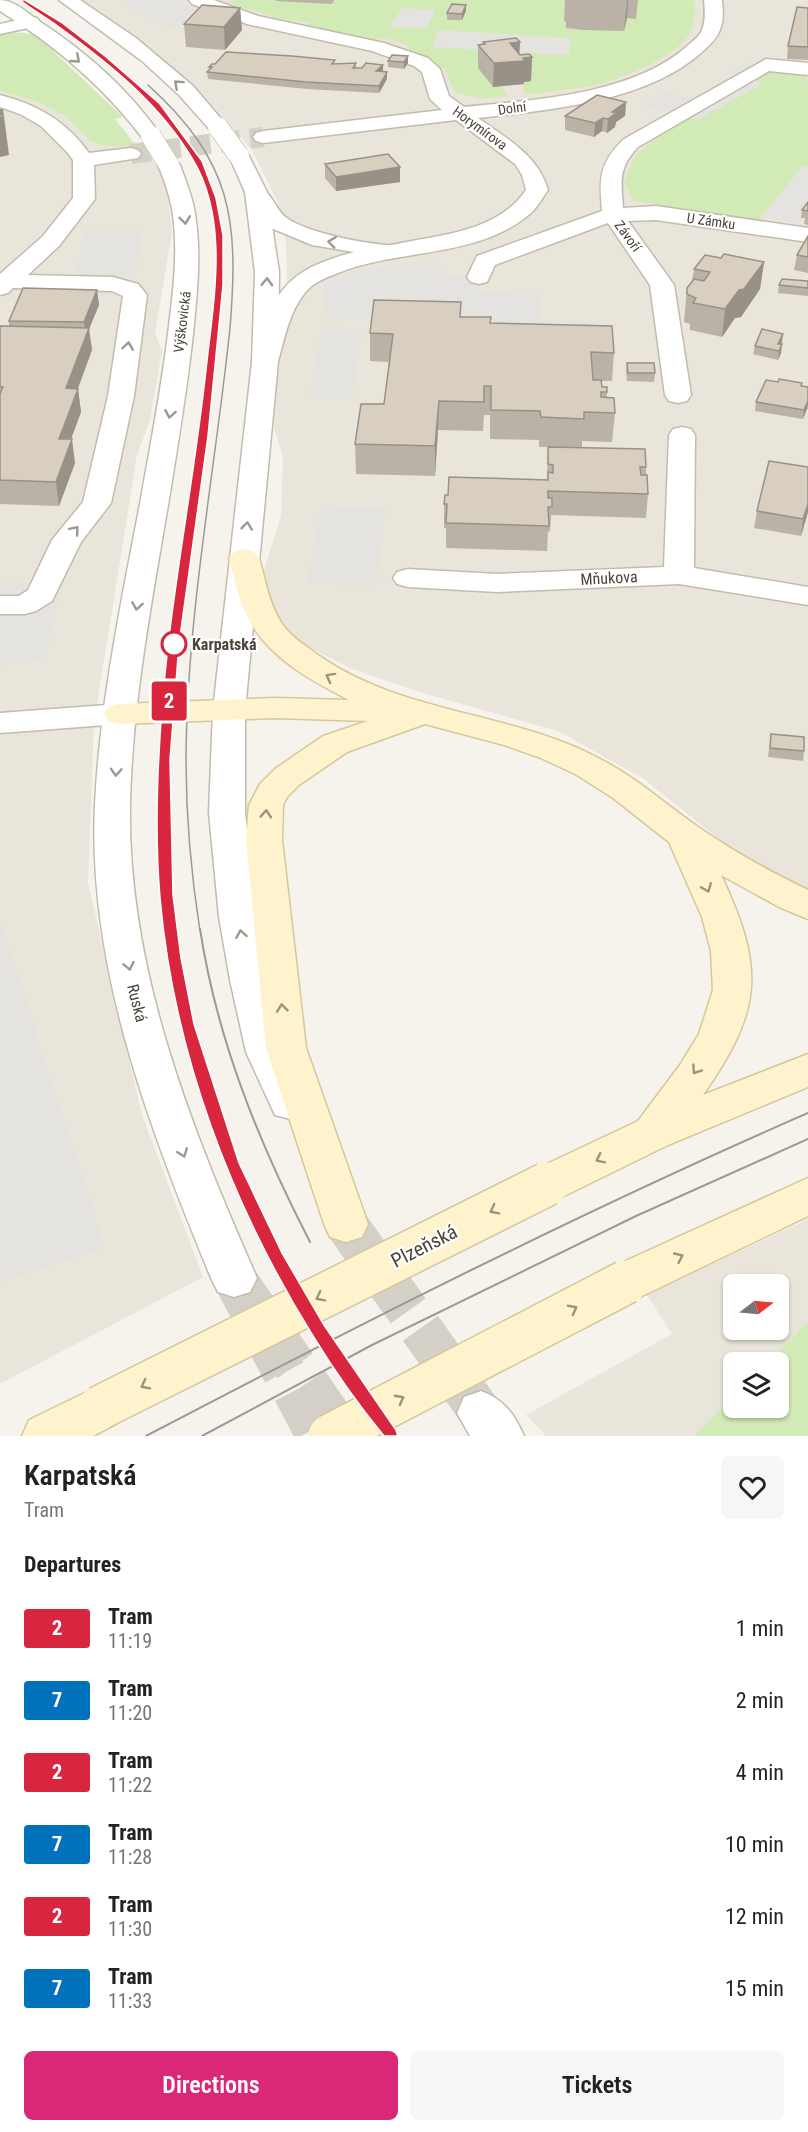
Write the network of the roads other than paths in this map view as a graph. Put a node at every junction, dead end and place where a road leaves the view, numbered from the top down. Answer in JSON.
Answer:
{"nodes":[{"id":1,"x":68,"y":0,"type":"edge"},
{"id":2,"x":712,"y":0,"type":"edge"},
{"id":3,"x":203,"y":1,"type":"edge"},
{"id":4,"x":0,"y":3,"type":"edge"},
{"id":5,"x":31,"y":22,"type":"junction"},
{"id":6,"x":0,"y":29,"type":"edge"},
{"id":7,"x":808,"y":69,"type":"edge"},
{"id":8,"x":659,"y":72,"type":"junction"},
{"id":9,"x":702,"y":85,"type":"junction"},
{"id":10,"x":0,"y":100,"type":"edge"},
{"id":11,"x":458,"y":114,"type":"junction"},
{"id":12,"x":263,"y":137,"type":"tunnel mouth"},
{"id":13,"x":131,"y":154,"type":"tunnel mouth"},
{"id":14,"x":83,"y":160,"type":"junction"},
{"id":15,"x":255,"y":192,"type":"junction"},
{"id":16,"x":613,"y":215,"type":"junction"},
{"id":17,"x":808,"y":235,"type":"edge"},
{"id":18,"x":390,"y":251,"type":"junction"},
{"id":19,"x":479,"y":277,"type":"dead end"},
{"id":20,"x":2,"y":284,"type":"edge"},
{"id":21,"x":265,"y":362,"type":"junction"},
{"id":22,"x":678,"y":395,"type":"dead end"},
{"id":23,"x":682,"y":435,"type":"dead end"},
{"id":24,"x":244,"y":558,"type":"junction"},
{"id":25,"x":679,"y":574,"type":"junction"},
{"id":26,"x":408,"y":578,"type":"dead end"},
{"id":27,"x":808,"y":596,"type":"edge"},
{"id":28,"x":0,"y":605,"type":"edge"},
{"id":29,"x":229,"y":710,"type":"junction"},
{"id":30,"x":424,"y":713,"type":"junction"},
{"id":31,"x":120,"y":714,"type":"junction"},
{"id":32,"x":0,"y":723,"type":"edge"},
{"id":33,"x":684,"y":834,"type":"junction"},
{"id":34,"x":808,"y":906,"type":"edge"},
{"id":35,"x":808,"y":1070,"type":"edge"},
{"id":36,"x":653,"y":1133,"type":"junction"},
{"id":37,"x":808,"y":1196,"type":"edge"},
{"id":38,"x":346,"y":1224,"type":"joint"},
{"id":39,"x":234,"y":1278,"type":"dead end"},
{"id":40,"x":46,"y":1436,"type":"edge"},
{"id":41,"x":330,"y":1436,"type":"edge"}],
"edges":[{"from":15,"to":1,"type":"street","one_way":true,"bridge":true},
{"from":2,"to":8,"type":"street","name":"Dolní"},
{"from":3,"to":11,"type":"street","name":"Horymírova"},
{"from":4,"to":5,"type":"street","name":"Výškovická"},
{"from":5,"to":6,"type":"street"},
{"from":5,"to":31,"type":"street","name":"Výškovická","one_way":true,"bridge":true},
{"from":7,"to":9,"type":"street","name":"Závoří"},
{"from":8,"to":9,"type":"street"},
{"from":8,"to":11,"type":"street","name":"Dolní"},
{"from":9,"to":16,"type":"street","name":"Závoří"},
{"from":10,"to":14,"type":"street"},
{"from":11,"to":12,"type":"street","name":"Dolní"},
{"from":11,"to":18,"type":"street","name":"Horymírova"},
{"from":13,"to":14,"type":"street"},
{"from":14,"to":20,"type":"street"},
{"from":18,"to":15,"type":"street","name":"Horymírova","one_way":true},
{"from":21,"to":15,"type":"street","one_way":true},
{"from":16,"to":17,"type":"street","name":"U Zámku"},
{"from":16,"to":19,"type":"street","name":"U Zámku"},
{"from":16,"to":22,"type":"street","name":"Závoří"},
{"from":18,"to":21,"type":"street","name":"Horymírova"},
{"from":28,"to":20,"type":"street","one_way":true},
{"from":24,"to":21,"type":"street","one_way":true},
{"from":23,"to":25,"type":"street"},
{"from":24,"to":29,"type":"street"},
{"from":30,"to":24,"type":"main road","one_way":true},
{"from":25,"to":26,"type":"street","name":"Mňukova"},
{"from":25,"to":27,"type":"street","name":"Mňukova"},
{"from":29,"to":30,"type":"main road"},
{"from":29,"to":31,"type":"main road"},
{"from":38,"to":29,"type":"street","one_way":true},
{"from":30,"to":33,"type":"main road"},
{"from":38,"to":30,"type":"main road","one_way":true},
{"from":31,"to":32,"type":"street"},
{"from":31,"to":39,"type":"street","name":"Ruská","one_way":true},
{"from":33,"to":34,"type":"main road"},
{"from":33,"to":36,"type":"main road","one_way":true},
{"from":35,"to":36,"type":"main road","name":"Plzeňská"},
{"from":36,"to":40,"type":"main road","name":"Plzeňská","one_way":true,"bridge":true},
{"from":41,"to":37,"type":"main road","one_way":true,"bridge":true}]}
